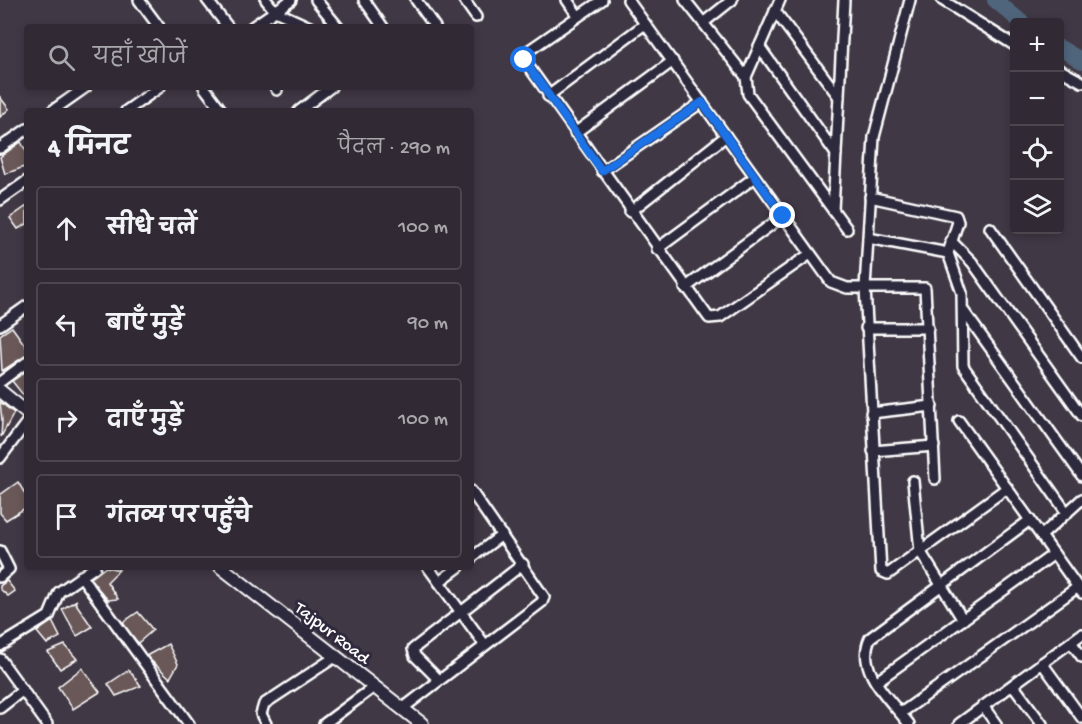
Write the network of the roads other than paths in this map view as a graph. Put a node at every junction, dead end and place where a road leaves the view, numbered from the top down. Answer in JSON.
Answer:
{"nodes":[{"id":1,"x":140,"y":0,"type":"edge"},
{"id":2,"x":207,"y":0,"type":"edge"},
{"id":3,"x":266,"y":0,"type":"edge"},
{"id":4,"x":291,"y":0,"type":"edge"},
{"id":5,"x":316,"y":0,"type":"edge"},
{"id":6,"x":364,"y":0,"type":"edge"},
{"id":7,"x":416,"y":0,"type":"edge"},
{"id":8,"x":464,"y":0,"type":"edge"},
{"id":9,"x":567,"y":0,"type":"edge"},
{"id":10,"x":602,"y":0,"type":"edge"},
{"id":11,"x":628,"y":0,"type":"edge"},
{"id":12,"x":685,"y":0,"type":"edge"},
{"id":13,"x":732,"y":0,"type":"edge"},
{"id":14,"x":780,"y":0,"type":"edge"},
{"id":15,"x":844,"y":0,"type":"edge"},
{"id":16,"x":910,"y":0,"type":"edge"},
{"id":17,"x":942,"y":0,"type":"edge"},
{"id":18,"x":274,"y":11,"type":"junction"},
{"id":19,"x":775,"y":11,"type":"junction"},
{"id":20,"x":578,"y":16,"type":"junction"},
{"id":21,"x":476,"y":17,"type":"dead end"},
{"id":22,"x":703,"y":23,"type":"junction"},
{"id":23,"x":157,"y":24,"type":"edge"},
{"id":24,"x":226,"y":24,"type":"edge"},
{"id":25,"x":256,"y":24,"type":"edge"},
{"id":26,"x":303,"y":24,"type":"edge"},
{"id":27,"x":336,"y":24,"type":"edge"},
{"id":28,"x":381,"y":24,"type":"edge"},
{"id":29,"x":433,"y":24,"type":"edge"},
{"id":30,"x":645,"y":24,"type":"junction"},
{"id":31,"x":1010,"y":42,"type":"edge"},
{"id":32,"x":759,"y":46,"type":"junction"},
{"id":33,"x":673,"y":61,"type":"junction"},
{"id":34,"x":1063,"y":72,"type":"edge"},
{"id":35,"x":746,"y":77,"type":"junction"},
{"id":36,"x":1082,"y":82,"type":"edge"},
{"id":37,"x":82,"y":90,"type":"edge"},
{"id":38,"x":156,"y":90,"type":"edge"},
{"id":39,"x":206,"y":90,"type":"edge"},
{"id":40,"x":325,"y":90,"type":"edge"},
{"id":41,"x":548,"y":96,"type":"junction"},
{"id":42,"x":839,"y":97,"type":"junction"},
{"id":43,"x":702,"y":102,"type":"junction"},
{"id":44,"x":56,"y":108,"type":"edge"},
{"id":45,"x":130,"y":108,"type":"edge"},
{"id":46,"x":219,"y":108,"type":"edge"},
{"id":47,"x":303,"y":108,"type":"edge"},
{"id":48,"x":24,"y":131,"type":"edge"},
{"id":49,"x":575,"y":134,"type":"junction"},
{"id":50,"x":726,"y":136,"type":"junction"},
{"id":51,"x":0,"y":148,"type":"edge"},
{"id":52,"x":836,"y":154,"type":"junction"},
{"id":53,"x":602,"y":171,"type":"junction"},
{"id":54,"x":755,"y":177,"type":"junction"},
{"id":55,"x":24,"y":183,"type":"edge"},
{"id":56,"x":870,"y":197,"type":"junction"},
{"id":57,"x":0,"y":200,"type":"edge"},
{"id":58,"x":833,"y":210,"type":"junction"},
{"id":59,"x":630,"y":212,"type":"junction"},
{"id":60,"x":783,"y":216,"type":"junction"},
{"id":61,"x":990,"y":228,"type":"dead end"},
{"id":62,"x":847,"y":230,"type":"dead end"},
{"id":63,"x":868,"y":238,"type":"junction"},
{"id":64,"x":951,"y":242,"type":"junction"},
{"id":65,"x":657,"y":249,"type":"junction"},
{"id":66,"x":810,"y":254,"type":"junction"},
{"id":67,"x":948,"y":254,"type":"junction"},
{"id":68,"x":685,"y":288,"type":"junction"},
{"id":69,"x":865,"y":288,"type":"junction"},
{"id":70,"x":24,"y":308,"type":"edge"},
{"id":71,"x":963,"y":310,"type":"junction"},
{"id":72,"x":0,"y":325,"type":"edge"},
{"id":73,"x":866,"y":328,"type":"junction"},
{"id":74,"x":928,"y":328,"type":"junction"},
{"id":75,"x":1082,"y":358,"type":"edge"},
{"id":76,"x":24,"y":364,"type":"edge"},
{"id":77,"x":0,"y":382,"type":"edge"},
{"id":78,"x":0,"y":391,"type":"edge"},
{"id":79,"x":932,"y":406,"type":"junction"},
{"id":80,"x":24,"y":411,"type":"edge"},
{"id":81,"x":871,"y":412,"type":"junction"},
{"id":82,"x":1082,"y":416,"type":"edge"},
{"id":83,"x":959,"y":422,"type":"dead end"},
{"id":84,"x":24,"y":426,"type":"edge"},
{"id":85,"x":934,"y":446,"type":"junction"},
{"id":86,"x":873,"y":451,"type":"junction"},
{"id":87,"x":1,"y":454,"type":"edge"},
{"id":88,"x":1082,"y":476,"type":"edge"},
{"id":89,"x":935,"y":478,"type":"dead end"},
{"id":90,"x":913,"y":481,"type":"dead end"},
{"id":91,"x":1007,"y":488,"type":"junction"},
{"id":92,"x":474,"y":496,"type":"edge"},
{"id":93,"x":1082,"y":499,"type":"edge"},
{"id":94,"x":479,"y":503,"type":"junction"},
{"id":95,"x":474,"y":507,"type":"edge"},
{"id":96,"x":1067,"y":513,"type":"junction"},
{"id":97,"x":1030,"y":520,"type":"junction"},
{"id":98,"x":502,"y":536,"type":"junction"},
{"id":99,"x":1041,"y":536,"type":"junction"},
{"id":100,"x":920,"y":550,"type":"junction"},
{"id":101,"x":0,"y":551,"type":"edge"},
{"id":102,"x":1054,"y":554,"type":"junction"},
{"id":103,"x":474,"y":556,"type":"edge"},
{"id":104,"x":523,"y":564,"type":"junction"},
{"id":105,"x":90,"y":570,"type":"edge"},
{"id":106,"x":225,"y":570,"type":"edge"},
{"id":107,"x":430,"y":570,"type":"edge"},
{"id":108,"x":455,"y":570,"type":"edge"},
{"id":109,"x":81,"y":576,"type":"junction"},
{"id":110,"x":0,"y":577,"type":"edge"},
{"id":111,"x":439,"y":582,"type":"junction"},
{"id":112,"x":941,"y":585,"type":"junction"},
{"id":113,"x":1080,"y":590,"type":"edge"},
{"id":114,"x":461,"y":611,"type":"junction"},
{"id":115,"x":963,"y":620,"type":"junction"},
{"id":116,"x":1082,"y":634,"type":"edge"},
{"id":117,"x":1071,"y":642,"type":"junction"},
{"id":118,"x":485,"y":645,"type":"junction"},
{"id":119,"x":0,"y":646,"type":"edge"},
{"id":120,"x":335,"y":657,"type":"junction"},
{"id":121,"x":1082,"y":657,"type":"edge"},
{"id":122,"x":0,"y":659,"type":"edge"},
{"id":123,"x":1042,"y":663,"type":"junction"},
{"id":124,"x":439,"y":680,"type":"junction"},
{"id":125,"x":876,"y":682,"type":"junction"},
{"id":126,"x":1013,"y":685,"type":"junction"},
{"id":127,"x":374,"y":687,"type":"junction"},
{"id":128,"x":23,"y":690,"type":"junction"},
{"id":129,"x":983,"y":706,"type":"junction"},
{"id":130,"x":0,"y":708,"type":"edge"},
{"id":131,"x":402,"y":709,"type":"junction"},
{"id":132,"x":901,"y":713,"type":"junction"},
{"id":133,"x":1082,"y":718,"type":"edge"},
{"id":134,"x":47,"y":724,"type":"edge"},
{"id":135,"x":189,"y":724,"type":"edge"},
{"id":136,"x":266,"y":724,"type":"edge"},
{"id":137,"x":324,"y":724,"type":"edge"},
{"id":138,"x":422,"y":724,"type":"edge"},
{"id":139,"x":909,"y":724,"type":"edge"},
{"id":140,"x":959,"y":724,"type":"edge"},
{"id":141,"x":996,"y":724,"type":"edge"},
{"id":142,"x":1042,"y":724,"type":"edge"}],
"edges":[{"from":1,"to":23,"type":"street"},
{"from":2,"to":24,"type":"street"},
{"from":3,"to":18,"type":"street"},
{"from":4,"to":18,"type":"street"},
{"from":5,"to":27,"type":"street"},
{"from":6,"to":28,"type":"street"},
{"from":7,"to":29,"type":"street"},
{"from":8,"to":21,"type":"street"},
{"from":9,"to":20,"type":"street"},
{"from":10,"to":20,"type":"street"},
{"from":11,"to":30,"type":"street"},
{"from":12,"to":22,"type":"street"},
{"from":13,"to":22,"type":"street"},
{"from":14,"to":19,"type":"street"},
{"from":15,"to":42,"type":"street"},
{"from":16,"to":56,"type":"street"},
{"from":17,"to":31,"type":"street"},
{"from":18,"to":25,"type":"street"},
{"from":18,"to":26,"type":"street"},
{"from":19,"to":32,"type":"street"},
{"from":19,"to":42,"type":"street"},
{"from":20,"to":41,"type":"street"},
{"from":22,"to":35,"type":"street"},
{"from":30,"to":33,"type":"street"},
{"from":30,"to":41,"type":"street"},
{"from":32,"to":35,"type":"street"},
{"from":32,"to":52,"type":"street"},
{"from":33,"to":43,"type":"street"},
{"from":33,"to":49,"type":"street"},
{"from":34,"to":36,"type":"street"},
{"from":35,"to":58,"type":"street"},
{"from":37,"to":44,"type":"street"},
{"from":38,"to":45,"type":"street"},
{"from":39,"to":46,"type":"street"},
{"from":40,"to":47,"type":"street"},
{"from":41,"to":49,"type":"street"},
{"from":42,"to":52,"type":"street"},
{"from":43,"to":50,"type":"street"},
{"from":43,"to":53,"type":"street"},
{"from":48,"to":51,"type":"street"},
{"from":49,"to":53,"type":"street"},
{"from":50,"to":54,"type":"street"},
{"from":50,"to":59,"type":"street"},
{"from":52,"to":58,"type":"street"},
{"from":53,"to":59,"type":"street"},
{"from":54,"to":60,"type":"street"},
{"from":54,"to":65,"type":"street"},
{"from":55,"to":57,"type":"street"},
{"from":56,"to":63,"type":"street"},
{"from":56,"to":64,"type":"street"},
{"from":58,"to":62,"type":"street"},
{"from":59,"to":65,"type":"street"},
{"from":60,"to":66,"type":"street"},
{"from":60,"to":68,"type":"street"},
{"from":61,"to":75,"type":"street"},
{"from":63,"to":67,"type":"street"},
{"from":63,"to":69,"type":"street"},
{"from":64,"to":67,"type":"street"},
{"from":64,"to":82,"type":"street"},
{"from":65,"to":68,"type":"street"},
{"from":66,"to":68,"type":"street"},
{"from":66,"to":69,"type":"street"},
{"from":67,"to":71,"type":"street"},
{"from":69,"to":73,"type":"street"},
{"from":69,"to":74,"type":"street"},
{"from":70,"to":72,"type":"street"},
{"from":71,"to":88,"type":"street"},
{"from":71,"to":96,"type":"street"},
{"from":73,"to":74,"type":"street"},
{"from":73,"to":81,"type":"street"},
{"from":74,"to":79,"type":"street"},
{"from":76,"to":77,"type":"street"},
{"from":78,"to":80,"type":"main road"},
{"from":79,"to":81,"type":"street"},
{"from":79,"to":85,"type":"street"},
{"from":81,"to":86,"type":"street"},
{"from":83,"to":91,"type":"street"},
{"from":84,"to":87,"type":"street"},
{"from":85,"to":86,"type":"street"},
{"from":85,"to":89,"type":"street"},
{"from":86,"to":100,"type":"street"},
{"from":90,"to":100,"type":"street"},
{"from":91,"to":97,"type":"street"},
{"from":91,"to":100,"type":"street"},
{"from":92,"to":94,"type":"street"},
{"from":93,"to":96,"type":"street"},
{"from":94,"to":95,"type":"street"},
{"from":94,"to":98,"type":"street"},
{"from":96,"to":99,"type":"street"},
{"from":97,"to":99,"type":"street"},
{"from":97,"to":112,"type":"street"},
{"from":98,"to":103,"type":"street"},
{"from":98,"to":104,"type":"street"},
{"from":99,"to":102,"type":"street"},
{"from":100,"to":112,"type":"street"},
{"from":101,"to":110,"type":"street"},
{"from":102,"to":113,"type":"street"},
{"from":102,"to":115,"type":"street"},
{"from":104,"to":114,"type":"street"},
{"from":104,"to":118,"type":"street"},
{"from":105,"to":109,"type":"street"},
{"from":106,"to":120,"type":"main road","name":"Tajpur Road"},
{"from":107,"to":111,"type":"street"},
{"from":108,"to":111,"type":"street"},
{"from":109,"to":119,"type":"street"},
{"from":109,"to":135,"type":"street"},
{"from":111,"to":114,"type":"street"},
{"from":112,"to":115,"type":"street"},
{"from":112,"to":125,"type":"street"},
{"from":113,"to":132,"type":"street"},
{"from":114,"to":118,"type":"street"},
{"from":114,"to":124,"type":"street"},
{"from":115,"to":125,"type":"street"},
{"from":116,"to":117,"type":"street"},
{"from":117,"to":121,"type":"street"},
{"from":117,"to":123,"type":"street"},
{"from":118,"to":124,"type":"street"},
{"from":120,"to":127,"type":"main road","name":"Tajpur Road"},
{"from":120,"to":136,"type":"street"},
{"from":122,"to":128,"type":"street"},
{"from":123,"to":126,"type":"street"},
{"from":123,"to":133,"type":"street"},
{"from":124,"to":131,"type":"street"},
{"from":125,"to":132,"type":"street"},
{"from":126,"to":129,"type":"street"},
{"from":126,"to":142,"type":"street"},
{"from":127,"to":131,"type":"main road","name":"Tajpur Road"},
{"from":127,"to":137,"type":"street"},
{"from":128,"to":130,"type":"street"},
{"from":128,"to":134,"type":"street"},
{"from":129,"to":140,"type":"street"},
{"from":129,"to":141,"type":"street"},
{"from":131,"to":138,"type":"main road","name":"Tajpur Road"},
{"from":132,"to":139,"type":"street"}]}
